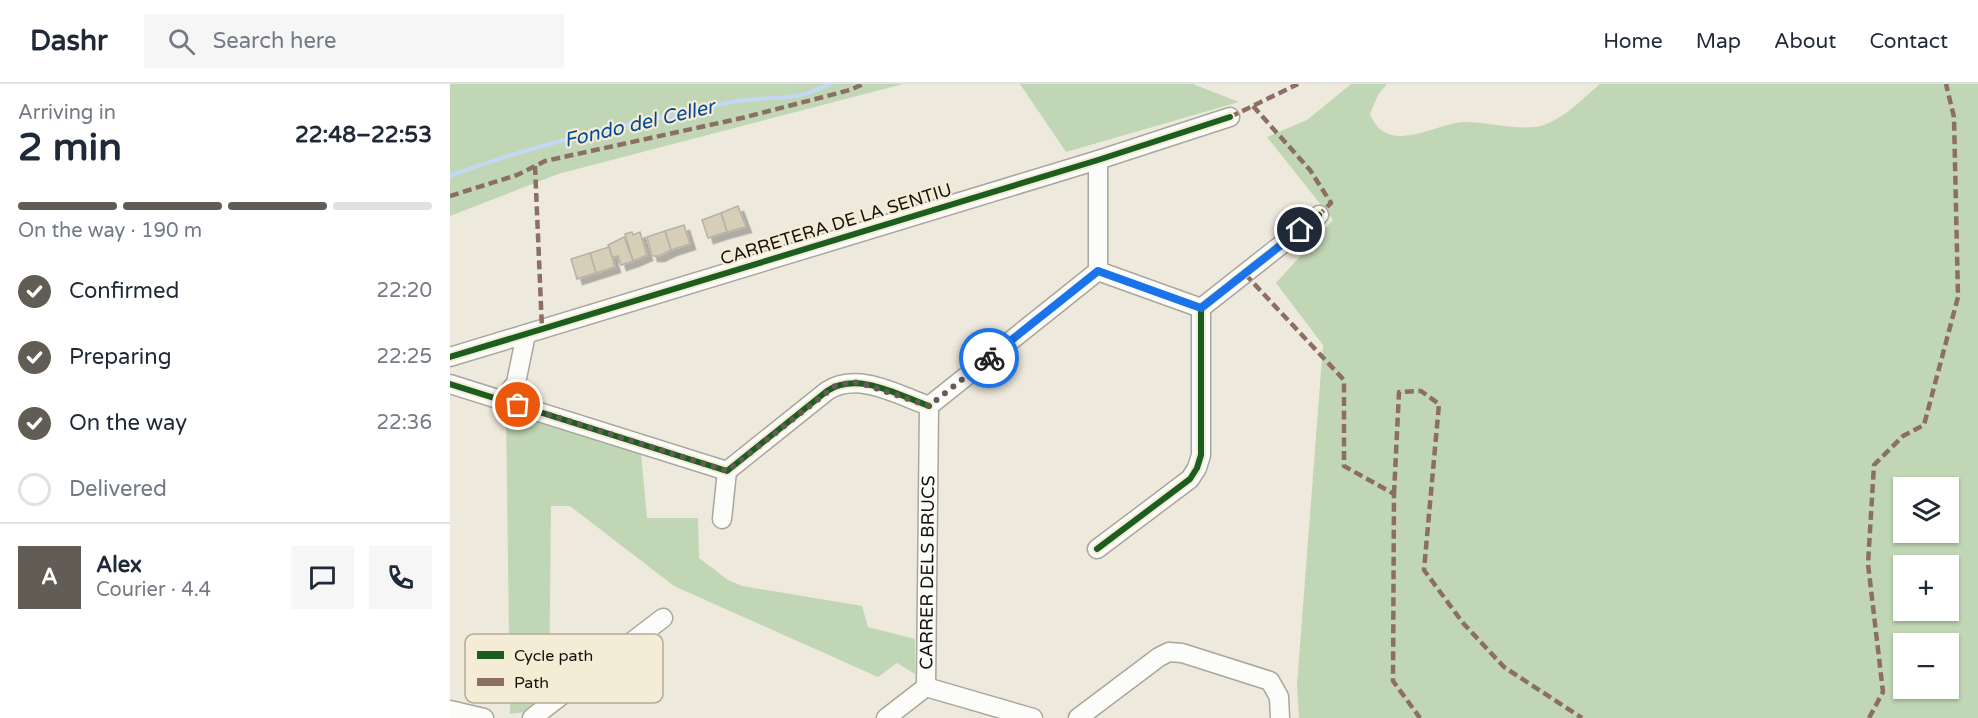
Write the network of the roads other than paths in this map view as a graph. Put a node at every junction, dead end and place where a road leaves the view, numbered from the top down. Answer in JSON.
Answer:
{"nodes":[{"id":1,"x":1230,"y":117,"type":"dead end"},
{"id":2,"x":1098,"y":160,"type":"junction"},
{"id":3,"x":1319,"y":215,"type":"dead end"},
{"id":4,"x":1098,"y":271,"type":"junction"},
{"id":5,"x":1201,"y":308,"type":"junction"},
{"id":6,"x":526,"y":334,"type":"junction"},
{"id":7,"x":450,"y":357,"type":"edge"},
{"id":8,"x":516,"y":383,"type":"junction"},
{"id":9,"x":450,"y":384,"type":"edge"},
{"id":10,"x":503,"y":400,"type":"junction"},
{"id":11,"x":929,"y":406,"type":"junction"},
{"id":12,"x":532,"y":409,"type":"junction"},
{"id":13,"x":727,"y":471,"type":"junction"},
{"id":14,"x":722,"y":519,"type":"dead end"},
{"id":15,"x":1096,"y":549,"type":"dead end"},
{"id":16,"x":663,"y":618,"type":"dead end"},
{"id":17,"x":642,"y":634,"type":"edge"},
{"id":18,"x":926,"y":687,"type":"junction"},
{"id":19,"x":552,"y":703,"type":"edge"},
{"id":20,"x":450,"y":710,"type":"edge"},
{"id":21,"x":484,"y":718,"type":"edge"},
{"id":22,"x":532,"y":718,"type":"edge"},
{"id":23,"x":886,"y":718,"type":"edge"},
{"id":24,"x":1033,"y":718,"type":"edge"},
{"id":25,"x":1078,"y":718,"type":"edge"},
{"id":26,"x":1280,"y":718,"type":"edge"}],
"edges":[{"from":1,"to":2,"type":"street","name":"CARRETERA DE LA SENTIU"},
{"from":2,"to":4,"type":"street"},
{"from":2,"to":6,"type":"street","name":"CARRETERA DE LA SENTIU"},
{"from":3,"to":5,"type":"street"},
{"from":4,"to":5,"type":"street"},
{"from":4,"to":11,"type":"street"},
{"from":5,"to":15,"type":"street"},
{"from":6,"to":7,"type":"street","name":"CARRETERA DE LA SENTIU"},
{"from":6,"to":8,"type":"street"},
{"from":8,"to":10,"type":"street"},
{"from":8,"to":12,"type":"street"},
{"from":9,"to":10,"type":"street"},
{"from":10,"to":12,"type":"street"},
{"from":11,"to":13,"type":"street"},
{"from":11,"to":18,"type":"street","name":"CARRER DELS BRUCS"},
{"from":12,"to":13,"type":"street"},
{"from":13,"to":14,"type":"street"},
{"from":16,"to":17,"type":"street"},
{"from":18,"to":23,"type":"street","name":"CARRER DELS BRUCS"},
{"from":18,"to":24,"type":"street"},
{"from":19,"to":22,"type":"street"},
{"from":20,"to":21,"type":"street"},
{"from":25,"to":26,"type":"street"}]}
